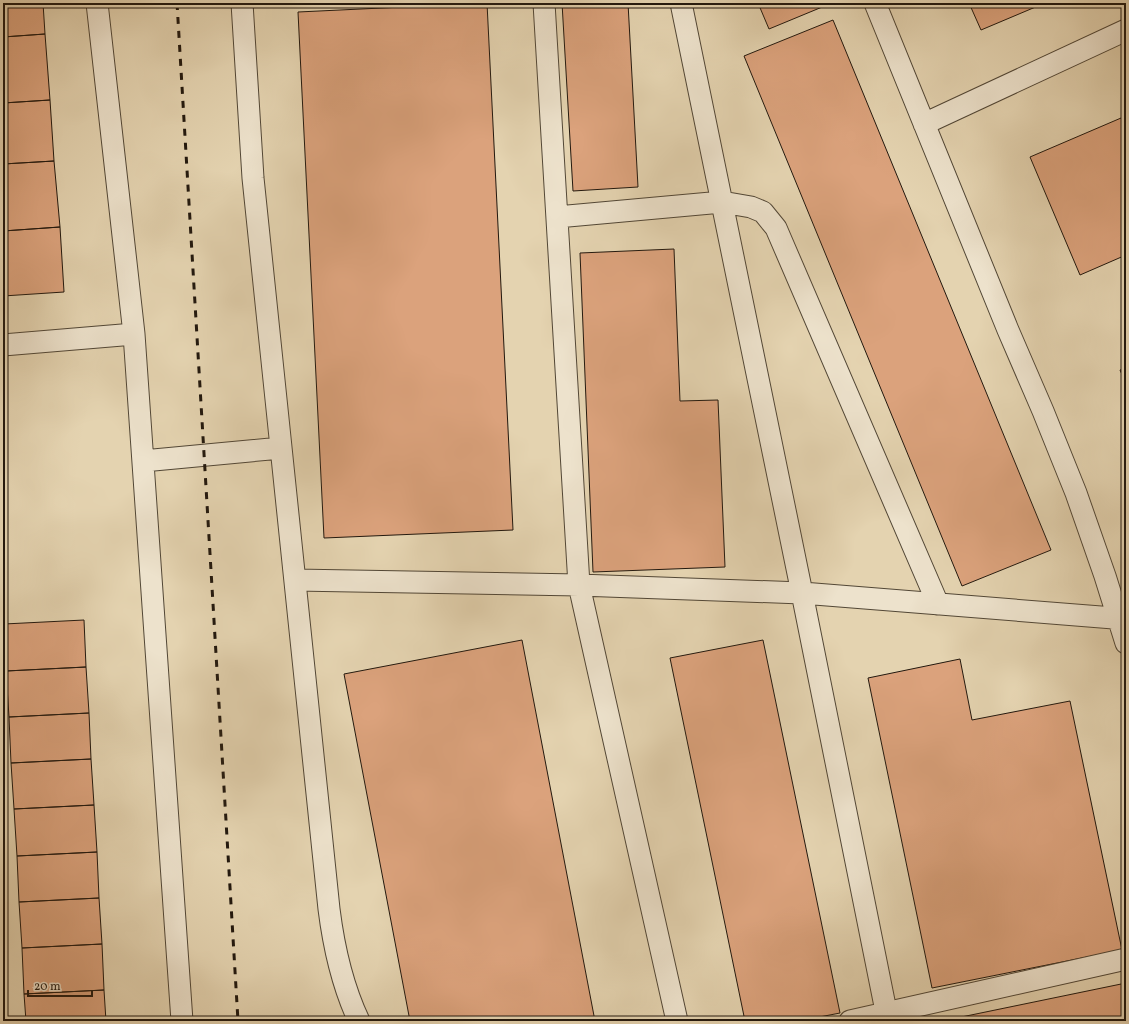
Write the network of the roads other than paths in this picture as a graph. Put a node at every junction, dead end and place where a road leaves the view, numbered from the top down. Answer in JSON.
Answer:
{"nodes":[{"id":1,"x":97,"y":3,"type":"edge"},
{"id":2,"x":242,"y":3,"type":"edge"},
{"id":3,"x":544,"y":3,"type":"edge"},
{"id":4,"x":681,"y":3,"type":"edge"},
{"id":5,"x":875,"y":3,"type":"edge"},
{"id":6,"x":1126,"y":30,"type":"edge"},
{"id":7,"x":924,"y":124,"type":"junction"},
{"id":8,"x":722,"y":202,"type":"junction"},
{"id":9,"x":557,"y":217,"type":"junction"},
{"id":10,"x":134,"y":334,"type":"junction"},
{"id":11,"x":3,"y":345,"type":"edge"},
{"id":12,"x":281,"y":448,"type":"junction"},
{"id":13,"x":143,"y":461,"type":"junction"},
{"id":14,"x":295,"y":580,"type":"junction"},
{"id":15,"x":579,"y":585,"type":"junction"},
{"id":16,"x":802,"y":593,"type":"junction"},
{"id":17,"x":938,"y":604,"type":"junction"},
{"id":18,"x":1122,"y":619,"type":"edge"},
{"id":19,"x":1126,"y":643,"type":"edge"},
{"id":20,"x":1126,"y":959,"type":"edge"},
{"id":21,"x":887,"y":1017,"type":"edge"},
{"id":22,"x":182,"y":1021,"type":"edge"},
{"id":23,"x":359,"y":1021,"type":"edge"},
{"id":24,"x":677,"y":1021,"type":"edge"},
{"id":25,"x":850,"y":1021,"type":"edge"}],
"edges":[{"from":1,"to":10,"type":"street"},
{"from":2,"to":12,"type":"street"},
{"from":3,"to":9,"type":"street"},
{"from":4,"to":8,"type":"street"},
{"from":5,"to":7,"type":"street"},
{"from":6,"to":7,"type":"street"},
{"from":7,"to":18,"type":"street"},
{"from":8,"to":9,"type":"street"},
{"from":8,"to":16,"type":"street"},
{"from":8,"to":17,"type":"street"},
{"from":9,"to":15,"type":"street"},
{"from":10,"to":11,"type":"street"},
{"from":10,"to":13,"type":"street"},
{"from":12,"to":13,"type":"street"},
{"from":12,"to":14,"type":"street"},
{"from":13,"to":22,"type":"street"},
{"from":14,"to":15,"type":"street"},
{"from":14,"to":23,"type":"street"},
{"from":15,"to":16,"type":"street"},
{"from":15,"to":24,"type":"street"},
{"from":16,"to":17,"type":"street"},
{"from":16,"to":21,"type":"street"},
{"from":17,"to":18,"type":"street"},
{"from":18,"to":19,"type":"street"},
{"from":20,"to":21,"type":"street"},
{"from":21,"to":25,"type":"street"}]}
